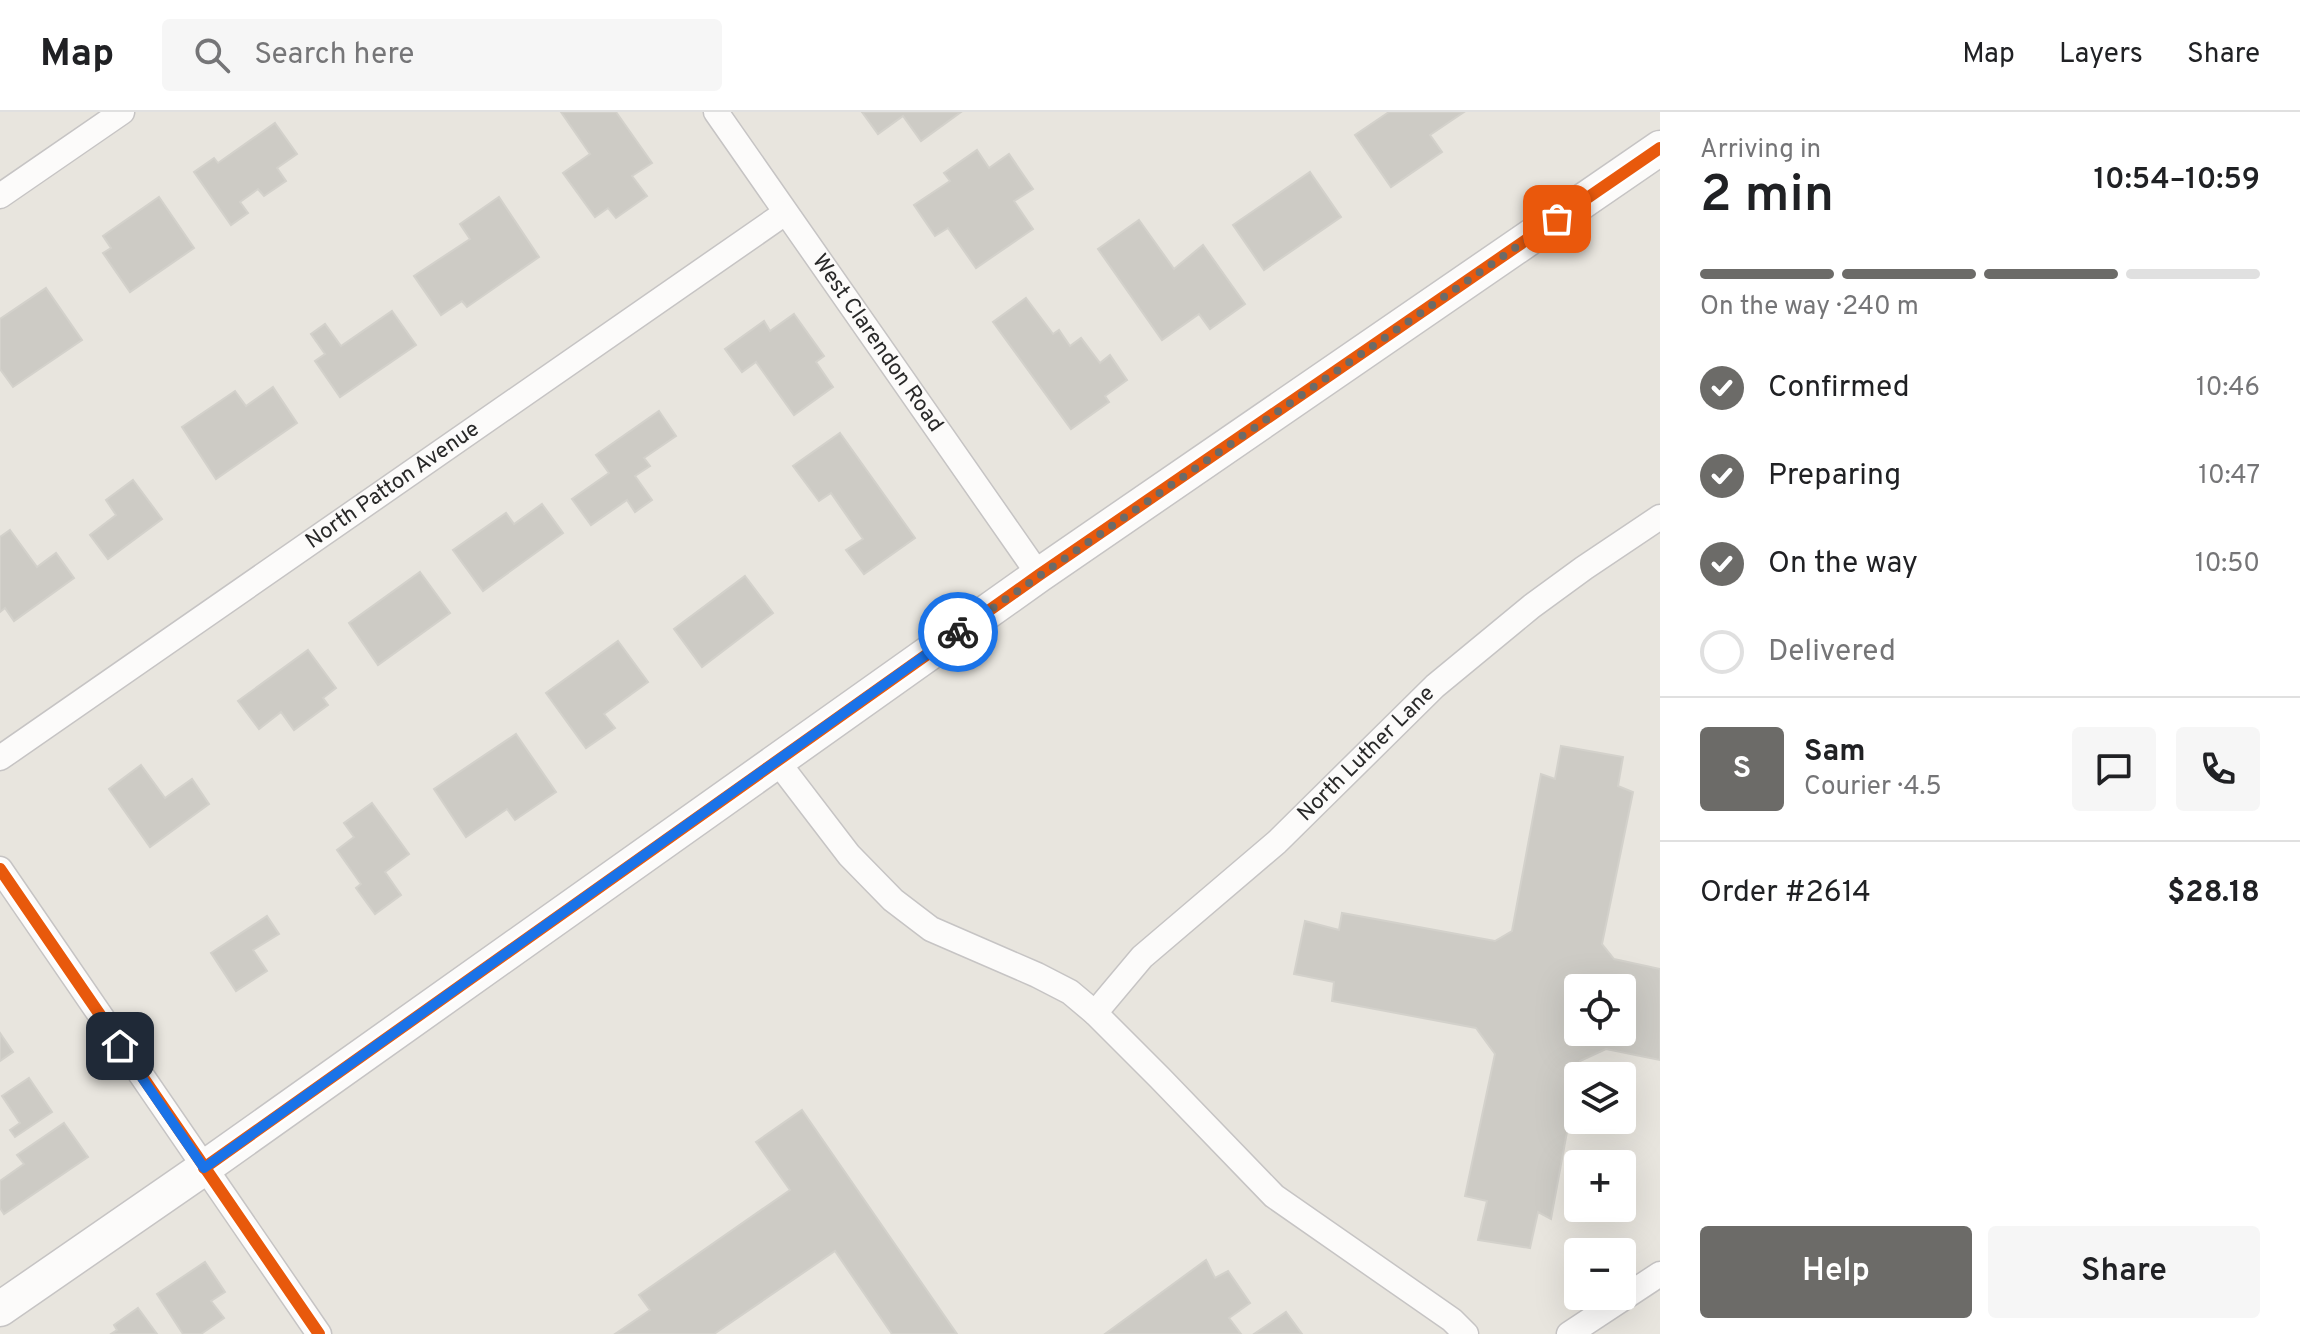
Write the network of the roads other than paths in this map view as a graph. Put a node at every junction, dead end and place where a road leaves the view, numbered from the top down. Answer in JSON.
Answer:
{"nodes":[{"id":1,"x":122,"y":112,"type":"edge"},
{"id":2,"x":716,"y":112,"type":"edge"},
{"id":3,"x":1660,"y":148,"type":"edge"},
{"id":4,"x":0,"y":196,"type":"edge"},
{"id":5,"x":785,"y":213,"type":"junction"},
{"id":6,"x":1660,"y":517,"type":"edge"},
{"id":7,"x":1039,"y":575,"type":"junction"},
{"id":8,"x":0,"y":758,"type":"edge"},
{"id":9,"x":777,"y":761,"type":"junction"},
{"id":10,"x":0,"y":869,"type":"edge"},
{"id":11,"x":1095,"y":1013,"type":"junction"},
{"id":12,"x":204,"y":1168,"type":"junction"},
{"id":13,"x":1660,"y":1274,"type":"edge"},
{"id":14,"x":0,"y":1309,"type":"edge"},
{"id":15,"x":319,"y":1334,"type":"edge"},
{"id":16,"x":1466,"y":1334,"type":"edge"},
{"id":17,"x":1569,"y":1334,"type":"edge"}],
"edges":[{"from":1,"to":4,"type":"street"},
{"from":2,"to":5,"type":"street","name":"West Clarendon Road"},
{"from":3,"to":7,"type":"street"},
{"from":5,"to":7,"type":"street","name":"West Clarendon Road"},
{"from":5,"to":8,"type":"street","name":"North Patton Avenue"},
{"from":6,"to":11,"type":"street","name":"North Luther Lane"},
{"from":7,"to":9,"type":"street"},
{"from":9,"to":11,"type":"street"},
{"from":9,"to":12,"type":"street"},
{"from":10,"to":12,"type":"street"},
{"from":11,"to":16,"type":"street"},
{"from":12,"to":14,"type":"street"},
{"from":12,"to":15,"type":"street"},
{"from":13,"to":17,"type":"street"}]}
